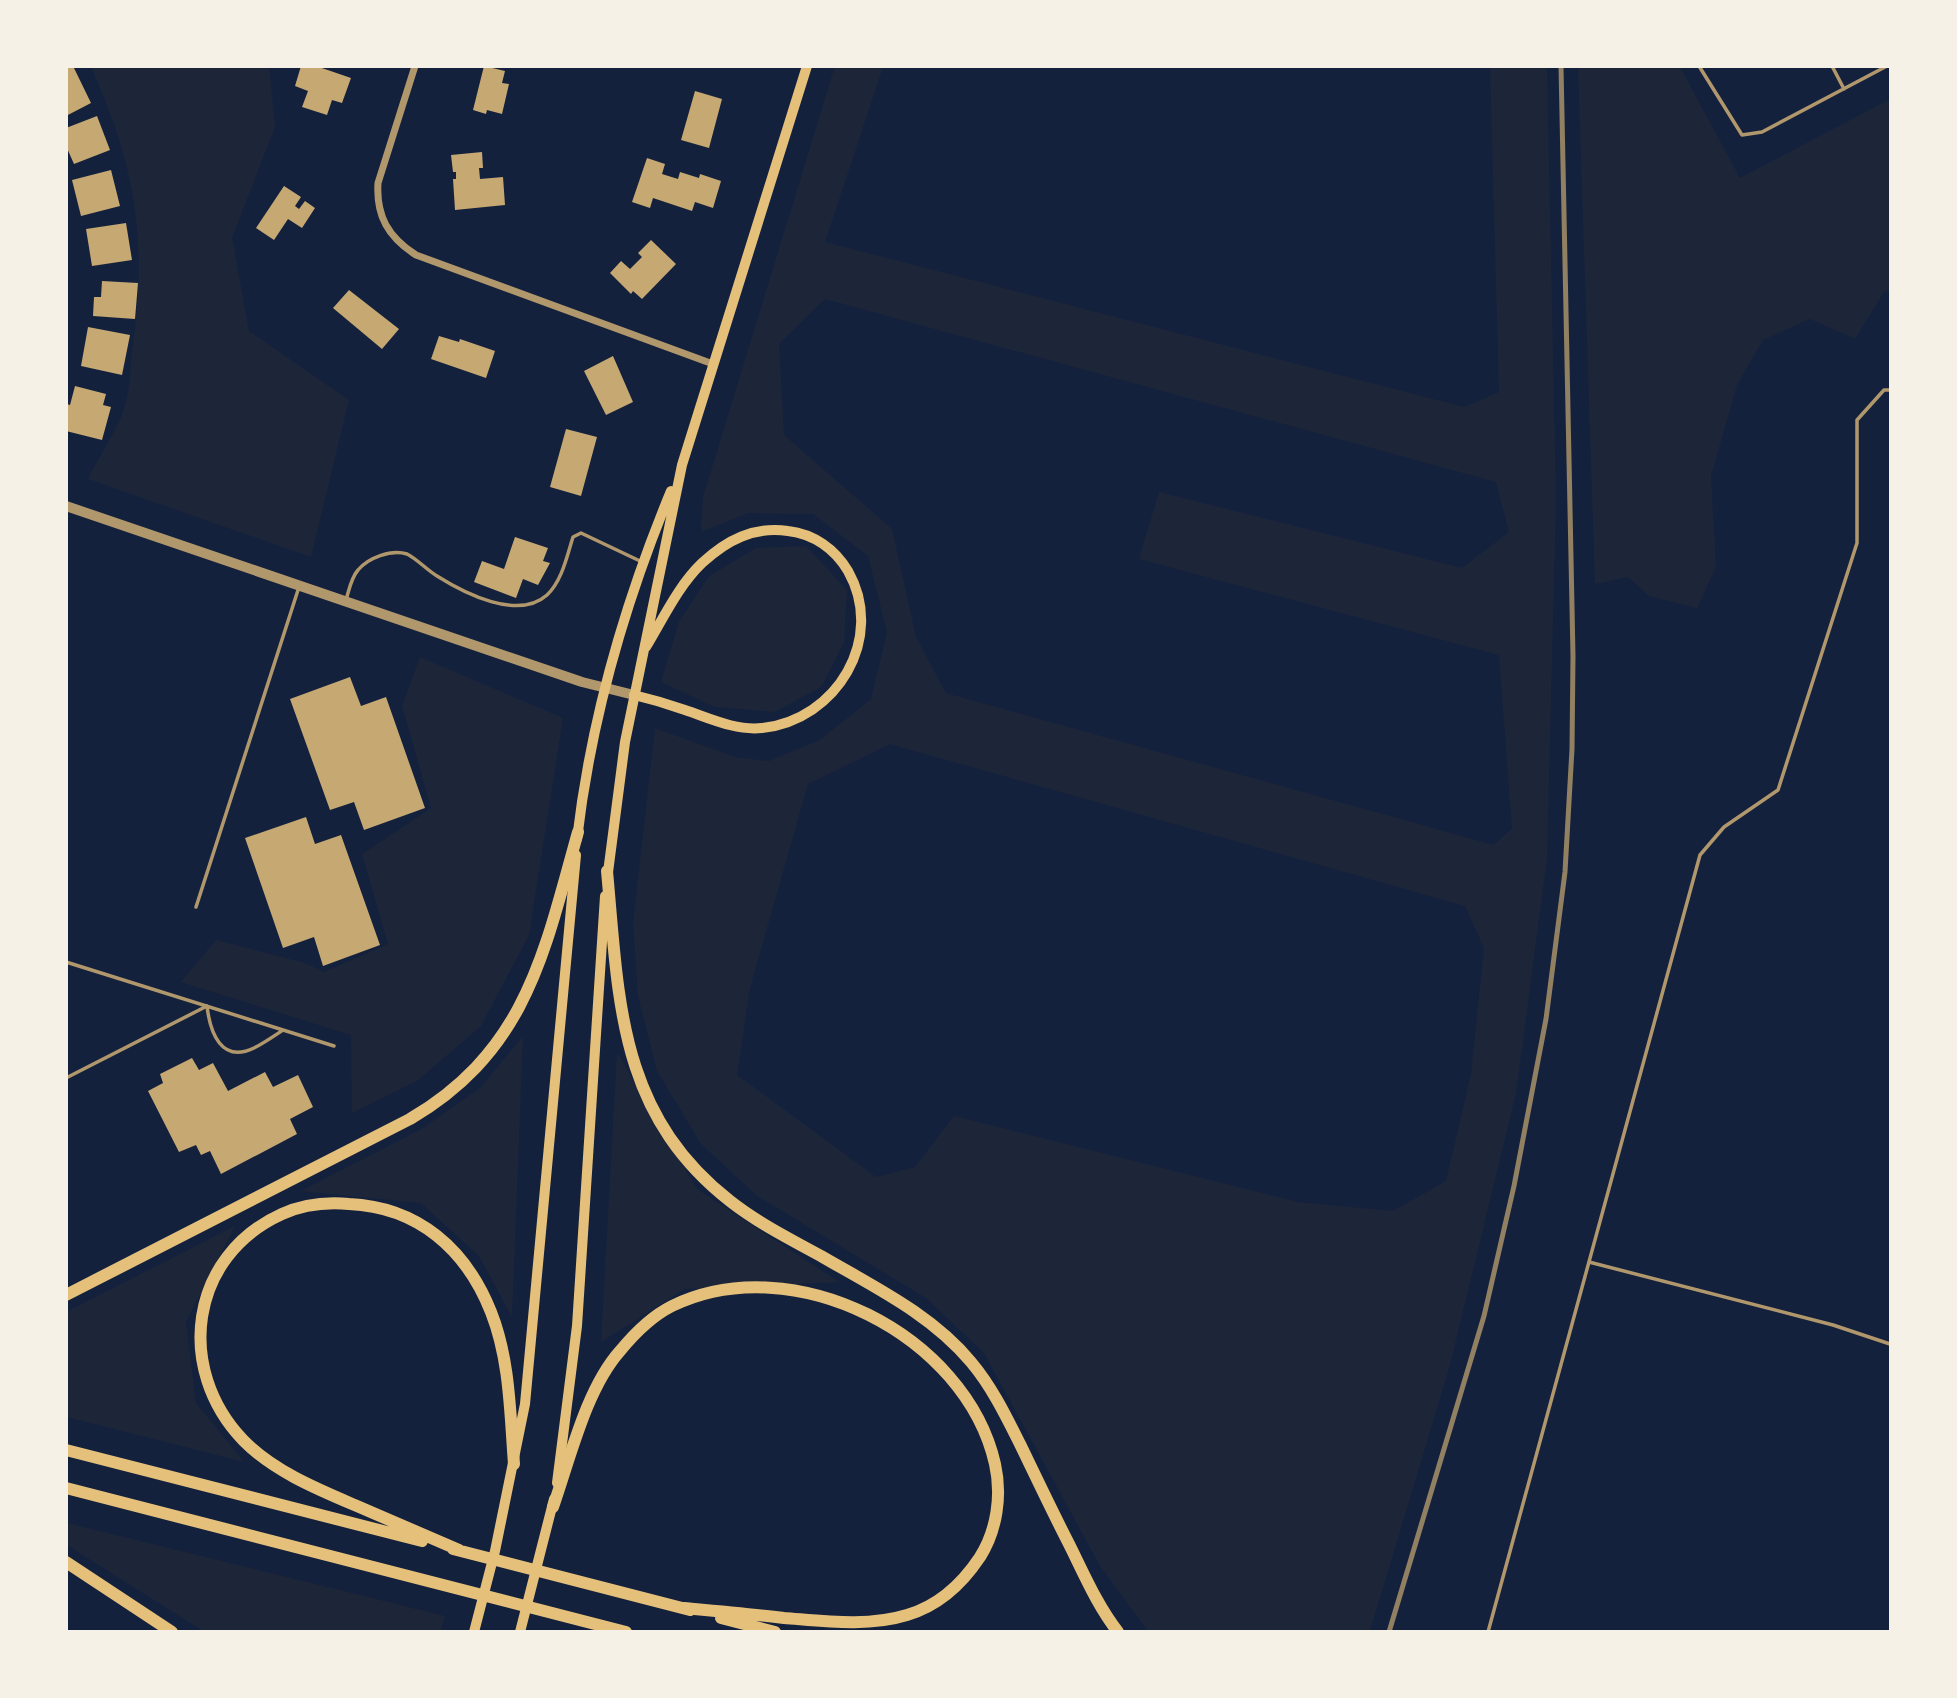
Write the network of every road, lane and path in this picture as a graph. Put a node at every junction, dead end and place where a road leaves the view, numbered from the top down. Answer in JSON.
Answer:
{"nodes":[{"id":1,"x":415,"y":66,"type":"edge"},
{"id":2,"x":807,"y":66,"type":"edge"},
{"id":3,"x":1699,"y":66,"type":"edge"},
{"id":4,"x":1832,"y":66,"type":"edge"},
{"id":5,"x":1887,"y":66,"type":"edge"},
{"id":6,"x":1844,"y":89,"type":"junction"},
{"id":7,"x":713,"y":364,"type":"junction"},
{"id":8,"x":1891,"y":390,"type":"edge"},
{"id":9,"x":682,"y":465,"type":"junction"},
{"id":10,"x":66,"y":506,"type":"edge"},
{"id":11,"x":642,"y":562,"type":"junction"},
{"id":12,"x":300,"y":585,"type":"junction"},
{"id":13,"x":346,"y":600,"type":"junction"},
{"id":14,"x":641,"y":656,"type":"junction"},
{"id":15,"x":605,"y":688,"type":"junction"},
{"id":16,"x":634,"y":695,"type":"junction"},
{"id":17,"x":578,"y":832,"type":"junction"},
{"id":18,"x":607,"y":871,"type":"junction"},
{"id":19,"x":196,"y":907,"type":"dead end"},
{"id":20,"x":66,"y":961,"type":"edge"},
{"id":21,"x":207,"y":1006,"type":"junction"},
{"id":22,"x":283,"y":1030,"type":"junction"},
{"id":23,"x":334,"y":1046,"type":"dead end"},
{"id":24,"x":66,"y":1078,"type":"edge"},
{"id":25,"x":1589,"y":1262,"type":"junction"},
{"id":26,"x":66,"y":1295,"type":"edge"},
{"id":27,"x":1891,"y":1344,"type":"edge"},
{"id":28,"x":66,"y":1450,"type":"edge"},
{"id":29,"x":513,"y":1464,"type":"junction"},
{"id":30,"x":66,"y":1488,"type":"edge"},
{"id":31,"x":553,"y":1507,"type":"junction"},
{"id":32,"x":459,"y":1550,"type":"junction"},
{"id":33,"x":66,"y":1562,"type":"edge"},
{"id":34,"x":684,"y":1608,"type":"junction"},
{"id":35,"x":172,"y":1632,"type":"edge"},
{"id":36,"x":474,"y":1632,"type":"edge"},
{"id":37,"x":520,"y":1632,"type":"edge"},
{"id":38,"x":626,"y":1632,"type":"edge"},
{"id":39,"x":775,"y":1632,"type":"edge"},
{"id":40,"x":1118,"y":1632,"type":"edge"},
{"id":41,"x":1488,"y":1632,"type":"edge"}],
"edges":[{"from":1,"to":7,"type":"street"},
{"from":2,"to":7,"type":"main road"},
{"from":3,"to":6,"type":"lane"},
{"from":4,"to":6,"type":"lane"},
{"from":5,"to":6,"type":"lane"},
{"from":7,"to":9,"type":"main road"},
{"from":8,"to":25,"type":"lane"},
{"from":9,"to":11,"type":"main road"},
{"from":9,"to":14,"type":"main road"},
{"from":10,"to":12,"type":"street"},
{"from":11,"to":13,"type":"lane"},
{"from":11,"to":15,"type":"main road"},
{"from":12,"to":13,"type":"street"},
{"from":12,"to":19,"type":"lane"},
{"from":13,"to":15,"type":"street"},
{"from":14,"to":16,"type":"main road"},
{"from":14,"to":16,"type":"main road"},
{"from":15,"to":16,"type":"street"},
{"from":15,"to":17,"type":"main road"},
{"from":16,"to":18,"type":"main road"},
{"from":17,"to":26,"type":"highway"},
{"from":17,"to":29,"type":"main road"},
{"from":18,"to":31,"type":"main road"},
{"from":18,"to":40,"type":"highway"},
{"from":20,"to":21,"type":"lane"},
{"from":21,"to":22,"type":"lane"},
{"from":21,"to":22,"type":"lane"},
{"from":21,"to":24,"type":"lane"},
{"from":22,"to":23,"type":"lane"},
{"from":25,"to":27,"type":"lane"},
{"from":25,"to":41,"type":"lane"},
{"from":28,"to":32,"type":"highway"},
{"from":29,"to":32,"type":"highway"},
{"from":29,"to":36,"type":"main road"},
{"from":30,"to":38,"type":"highway"},
{"from":31,"to":34,"type":"highway"},
{"from":31,"to":37,"type":"main road"},
{"from":32,"to":34,"type":"highway"},
{"from":33,"to":35,"type":"highway"},
{"from":34,"to":39,"type":"highway"}]}
